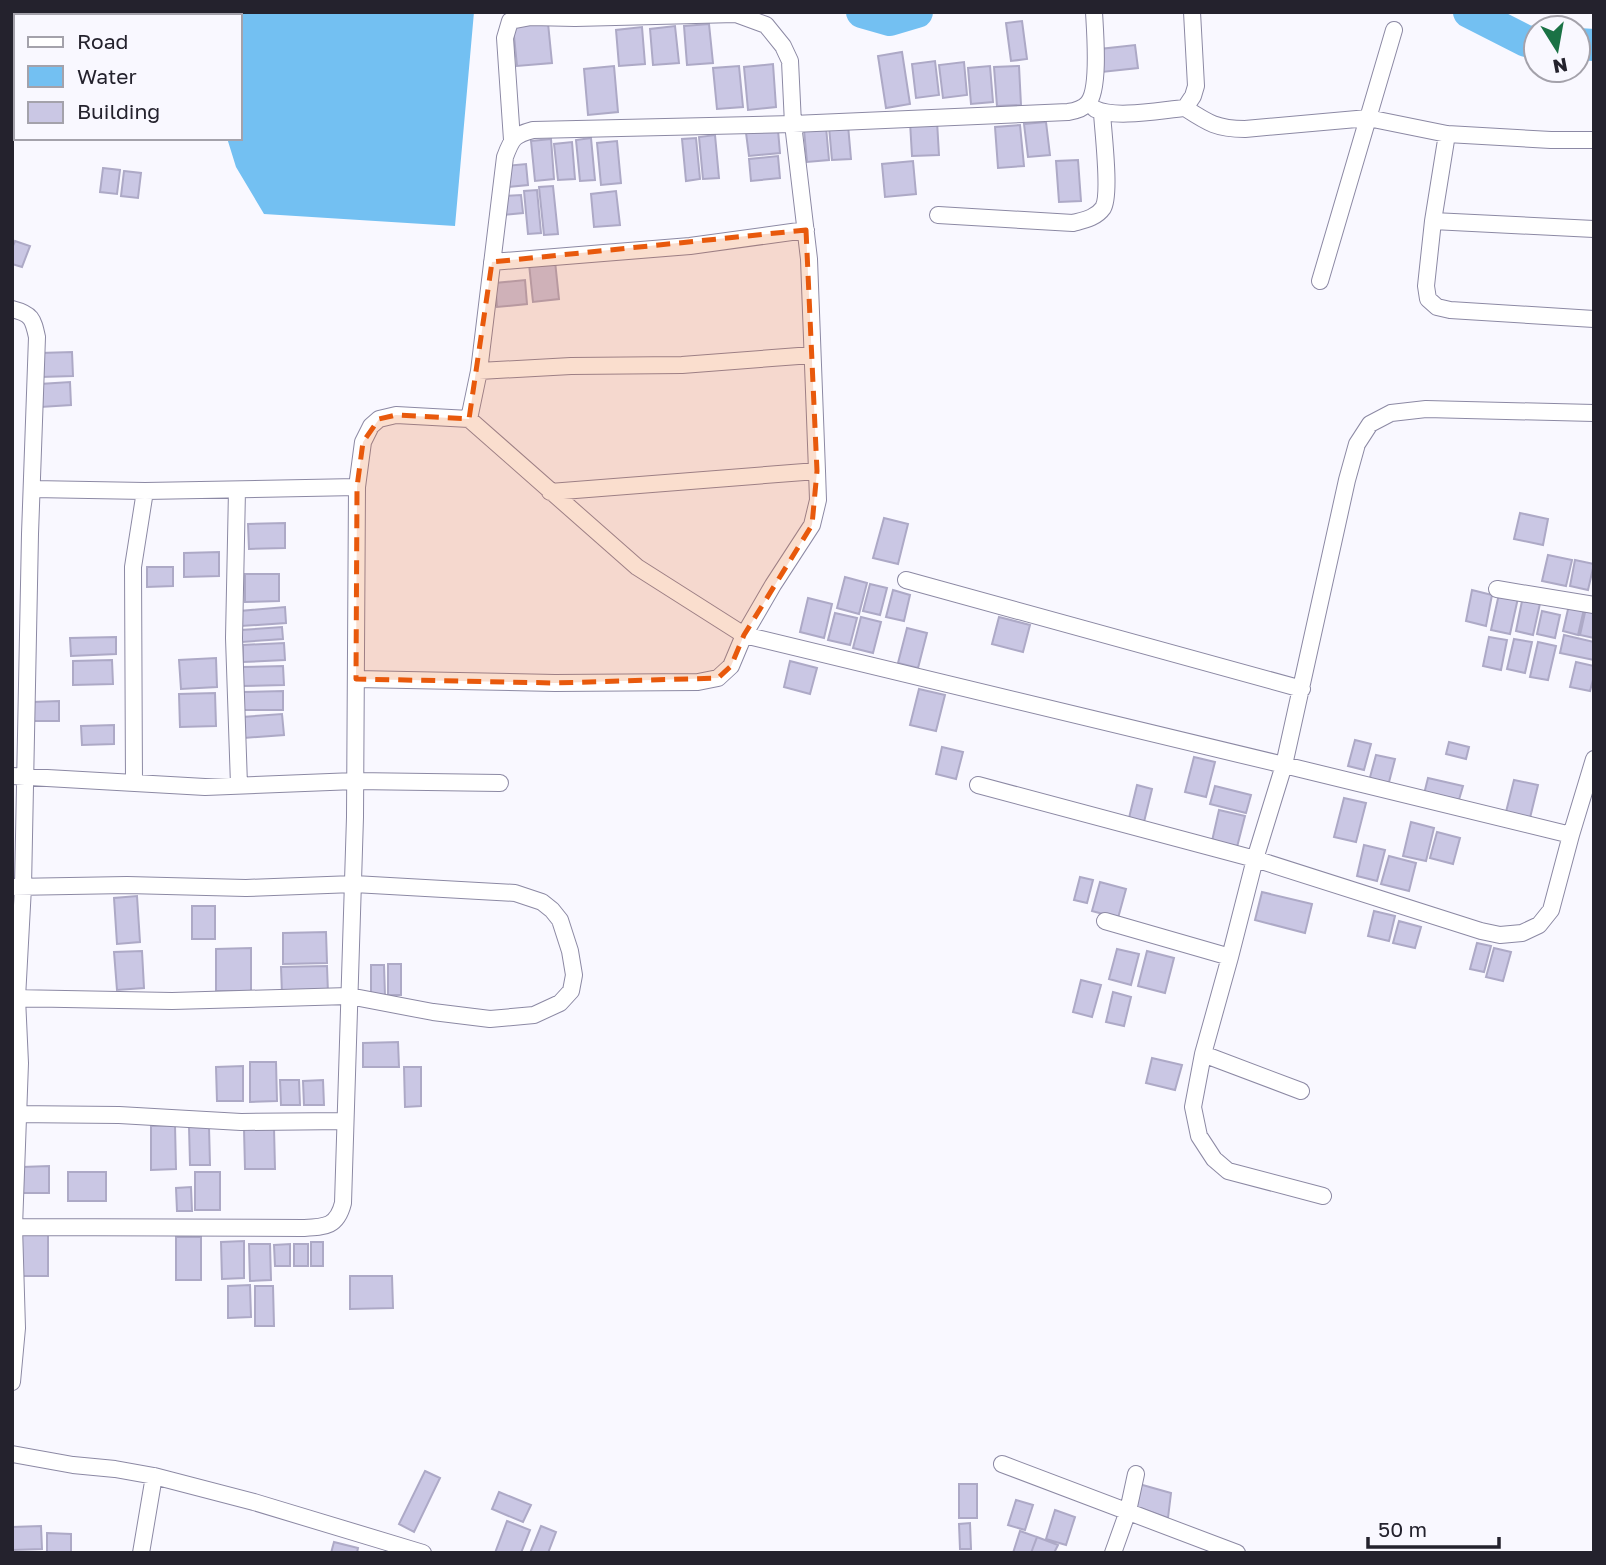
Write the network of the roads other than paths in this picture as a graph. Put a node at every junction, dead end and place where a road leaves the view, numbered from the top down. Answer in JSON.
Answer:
{"nodes":[{"id":1,"x":1094,"y":12,"type":"edge"},
{"id":2,"x":1192,"y":12,"type":"edge"},
{"id":3,"x":1394,"y":30,"type":"dead end"},
{"id":4,"x":1086,"y":105,"type":"junction"},
{"id":5,"x":1185,"y":108,"type":"junction"},
{"id":6,"x":1102,"y":113,"type":"junction"},
{"id":7,"x":1368,"y":118,"type":"junction"},
{"id":8,"x":793,"y":124,"type":"junction"},
{"id":9,"x":1447,"y":134,"type":"junction"},
{"id":10,"x":512,"y":140,"type":"junction"},
{"id":11,"x":1594,"y":140,"type":"edge"},
{"id":12,"x":938,"y":215,"type":"dead end"},
{"id":13,"x":1433,"y":222,"type":"junction"},
{"id":14,"x":1594,"y":229,"type":"edge"},
{"id":15,"x":806,"y":230,"type":"junction"},
{"id":16,"x":492,"y":262,"type":"junction"},
{"id":17,"x":1320,"y":281,"type":"dead end"},
{"id":18,"x":12,"y":309,"type":"edge"},
{"id":19,"x":1594,"y":319,"type":"edge"},
{"id":20,"x":811,"y":355,"type":"junction"},
{"id":21,"x":479,"y":370,"type":"junction"},
{"id":22,"x":1594,"y":413,"type":"edge"},
{"id":23,"x":469,"y":419,"type":"junction"},
{"id":24,"x":817,"y":471,"type":"junction"},
{"id":25,"x":357,"y":487,"type":"junction"},
{"id":26,"x":33,"y":489,"type":"junction"},
{"id":27,"x":237,"y":490,"type":"junction"},
{"id":28,"x":145,"y":491,"type":"junction"},
{"id":29,"x":550,"y":492,"type":"junction"},
{"id":30,"x":906,"y":580,"type":"dead end"},
{"id":31,"x":1497,"y":589,"type":"dead end"},
{"id":32,"x":1594,"y":605,"type":"edge"},
{"id":33,"x":744,"y":635,"type":"junction"},
{"id":34,"x":29,"y":661,"type":"junction"},
{"id":35,"x":12,"y":663,"type":"edge"},
{"id":36,"x":356,"y":679,"type":"junction"},
{"id":37,"x":1302,"y":689,"type":"junction"},
{"id":38,"x":1594,"y":759,"type":"edge"},
{"id":39,"x":1284,"y":765,"type":"junction"},
{"id":40,"x":19,"y":777,"type":"edge"},
{"id":41,"x":355,"y":781,"type":"junction"},
{"id":42,"x":134,"y":782,"type":"junction"},
{"id":43,"x":500,"y":783,"type":"dead end"},
{"id":44,"x":239,"y":785,"type":"junction"},
{"id":45,"x":978,"y":785,"type":"dead end"},
{"id":46,"x":1572,"y":835,"type":"junction"},
{"id":47,"x":1255,"y":859,"type":"junction"},
{"id":48,"x":354,"y":884,"type":"junction"},
{"id":49,"x":18,"y":887,"type":"edge"},
{"id":50,"x":1105,"y":922,"type":"dead end"},
{"id":51,"x":1230,"y":957,"type":"junction"},
{"id":52,"x":349,"y":996,"type":"junction"},
{"id":53,"x":15,"y":998,"type":"edge"},
{"id":54,"x":1203,"y":1054,"type":"junction"},
{"id":55,"x":1301,"y":1091,"type":"dead end"},
{"id":56,"x":16,"y":1115,"type":"edge"},
{"id":57,"x":345,"y":1121,"type":"junction"},
{"id":58,"x":1323,"y":1196,"type":"dead end"},
{"id":59,"x":13,"y":1227,"type":"edge"},
{"id":60,"x":15,"y":1329,"type":"edge"},
{"id":61,"x":12,"y":1382,"type":"edge"},
{"id":62,"x":12,"y":1454,"type":"edge"},
{"id":63,"x":1002,"y":1464,"type":"dead end"},
{"id":64,"x":1136,"y":1475,"type":"dead end"},
{"id":65,"x":154,"y":1476,"type":"junction"},
{"id":66,"x":1128,"y":1511,"type":"junction"},
{"id":67,"x":141,"y":1553,"type":"edge"},
{"id":68,"x":423,"y":1553,"type":"edge"},
{"id":69,"x":1113,"y":1553,"type":"edge"},
{"id":70,"x":1237,"y":1553,"type":"edge"}],
"edges":[{"from":1,"to":4,"type":"street"},
{"from":2,"to":5,"type":"street"},
{"from":3,"to":7,"type":"street"},
{"from":4,"to":6,"type":"street"},
{"from":4,"to":8,"type":"street"},
{"from":5,"to":6,"type":"street"},
{"from":5,"to":7,"type":"street"},
{"from":6,"to":12,"type":"street"},
{"from":7,"to":9,"type":"street"},
{"from":7,"to":17,"type":"street"},
{"from":8,"to":10,"type":"street"},
{"from":8,"to":10,"type":"street"},
{"from":8,"to":15,"type":"street"},
{"from":9,"to":11,"type":"street"},
{"from":9,"to":13,"type":"street"},
{"from":10,"to":16,"type":"street"},
{"from":13,"to":14,"type":"street"},
{"from":13,"to":19,"type":"street"},
{"from":15,"to":16,"type":"street"},
{"from":15,"to":20,"type":"street"},
{"from":16,"to":21,"type":"street"},
{"from":18,"to":26,"type":"street"},
{"from":20,"to":21,"type":"street"},
{"from":20,"to":24,"type":"street"},
{"from":21,"to":23,"type":"street"},
{"from":22,"to":37,"type":"street"},
{"from":23,"to":25,"type":"street"},
{"from":23,"to":29,"type":"street"},
{"from":24,"to":29,"type":"street"},
{"from":24,"to":33,"type":"street"},
{"from":25,"to":27,"type":"street"},
{"from":25,"to":36,"type":"street"},
{"from":26,"to":28,"type":"street"},
{"from":26,"to":34,"type":"street"},
{"from":27,"to":28,"type":"street"},
{"from":27,"to":44,"type":"street"},
{"from":28,"to":42,"type":"street"},
{"from":29,"to":33,"type":"street"},
{"from":30,"to":37,"type":"street"},
{"from":31,"to":32,"type":"street"},
{"from":33,"to":36,"type":"street"},
{"from":33,"to":39,"type":"street"},
{"from":34,"to":35,"type":"street"},
{"from":34,"to":40,"type":"street"},
{"from":36,"to":41,"type":"street"},
{"from":37,"to":39,"type":"street"},
{"from":38,"to":46,"type":"street"},
{"from":39,"to":46,"type":"street"},
{"from":39,"to":47,"type":"street"},
{"from":40,"to":42,"type":"street"},
{"from":40,"to":49,"type":"street"},
{"from":41,"to":43,"type":"street"},
{"from":41,"to":44,"type":"street"},
{"from":41,"to":48,"type":"street"},
{"from":42,"to":44,"type":"street"},
{"from":45,"to":47,"type":"street"},
{"from":46,"to":47,"type":"street"},
{"from":47,"to":51,"type":"street"},
{"from":48,"to":49,"type":"street"},
{"from":48,"to":52,"type":"street"},
{"from":48,"to":52,"type":"street"},
{"from":49,"to":53,"type":"street"},
{"from":50,"to":51,"type":"street"},
{"from":51,"to":54,"type":"street"},
{"from":52,"to":53,"type":"street"},
{"from":52,"to":57,"type":"street"},
{"from":53,"to":56,"type":"street"},
{"from":54,"to":55,"type":"street"},
{"from":54,"to":58,"type":"street"},
{"from":56,"to":57,"type":"street"},
{"from":56,"to":59,"type":"street"},
{"from":57,"to":59,"type":"street"},
{"from":59,"to":60,"type":"street"},
{"from":60,"to":61,"type":"street"},
{"from":62,"to":65,"type":"street"},
{"from":63,"to":66,"type":"street"},
{"from":64,"to":66,"type":"street"},
{"from":65,"to":67,"type":"street"},
{"from":65,"to":68,"type":"street"},
{"from":66,"to":69,"type":"street"},
{"from":66,"to":70,"type":"street"}]}
